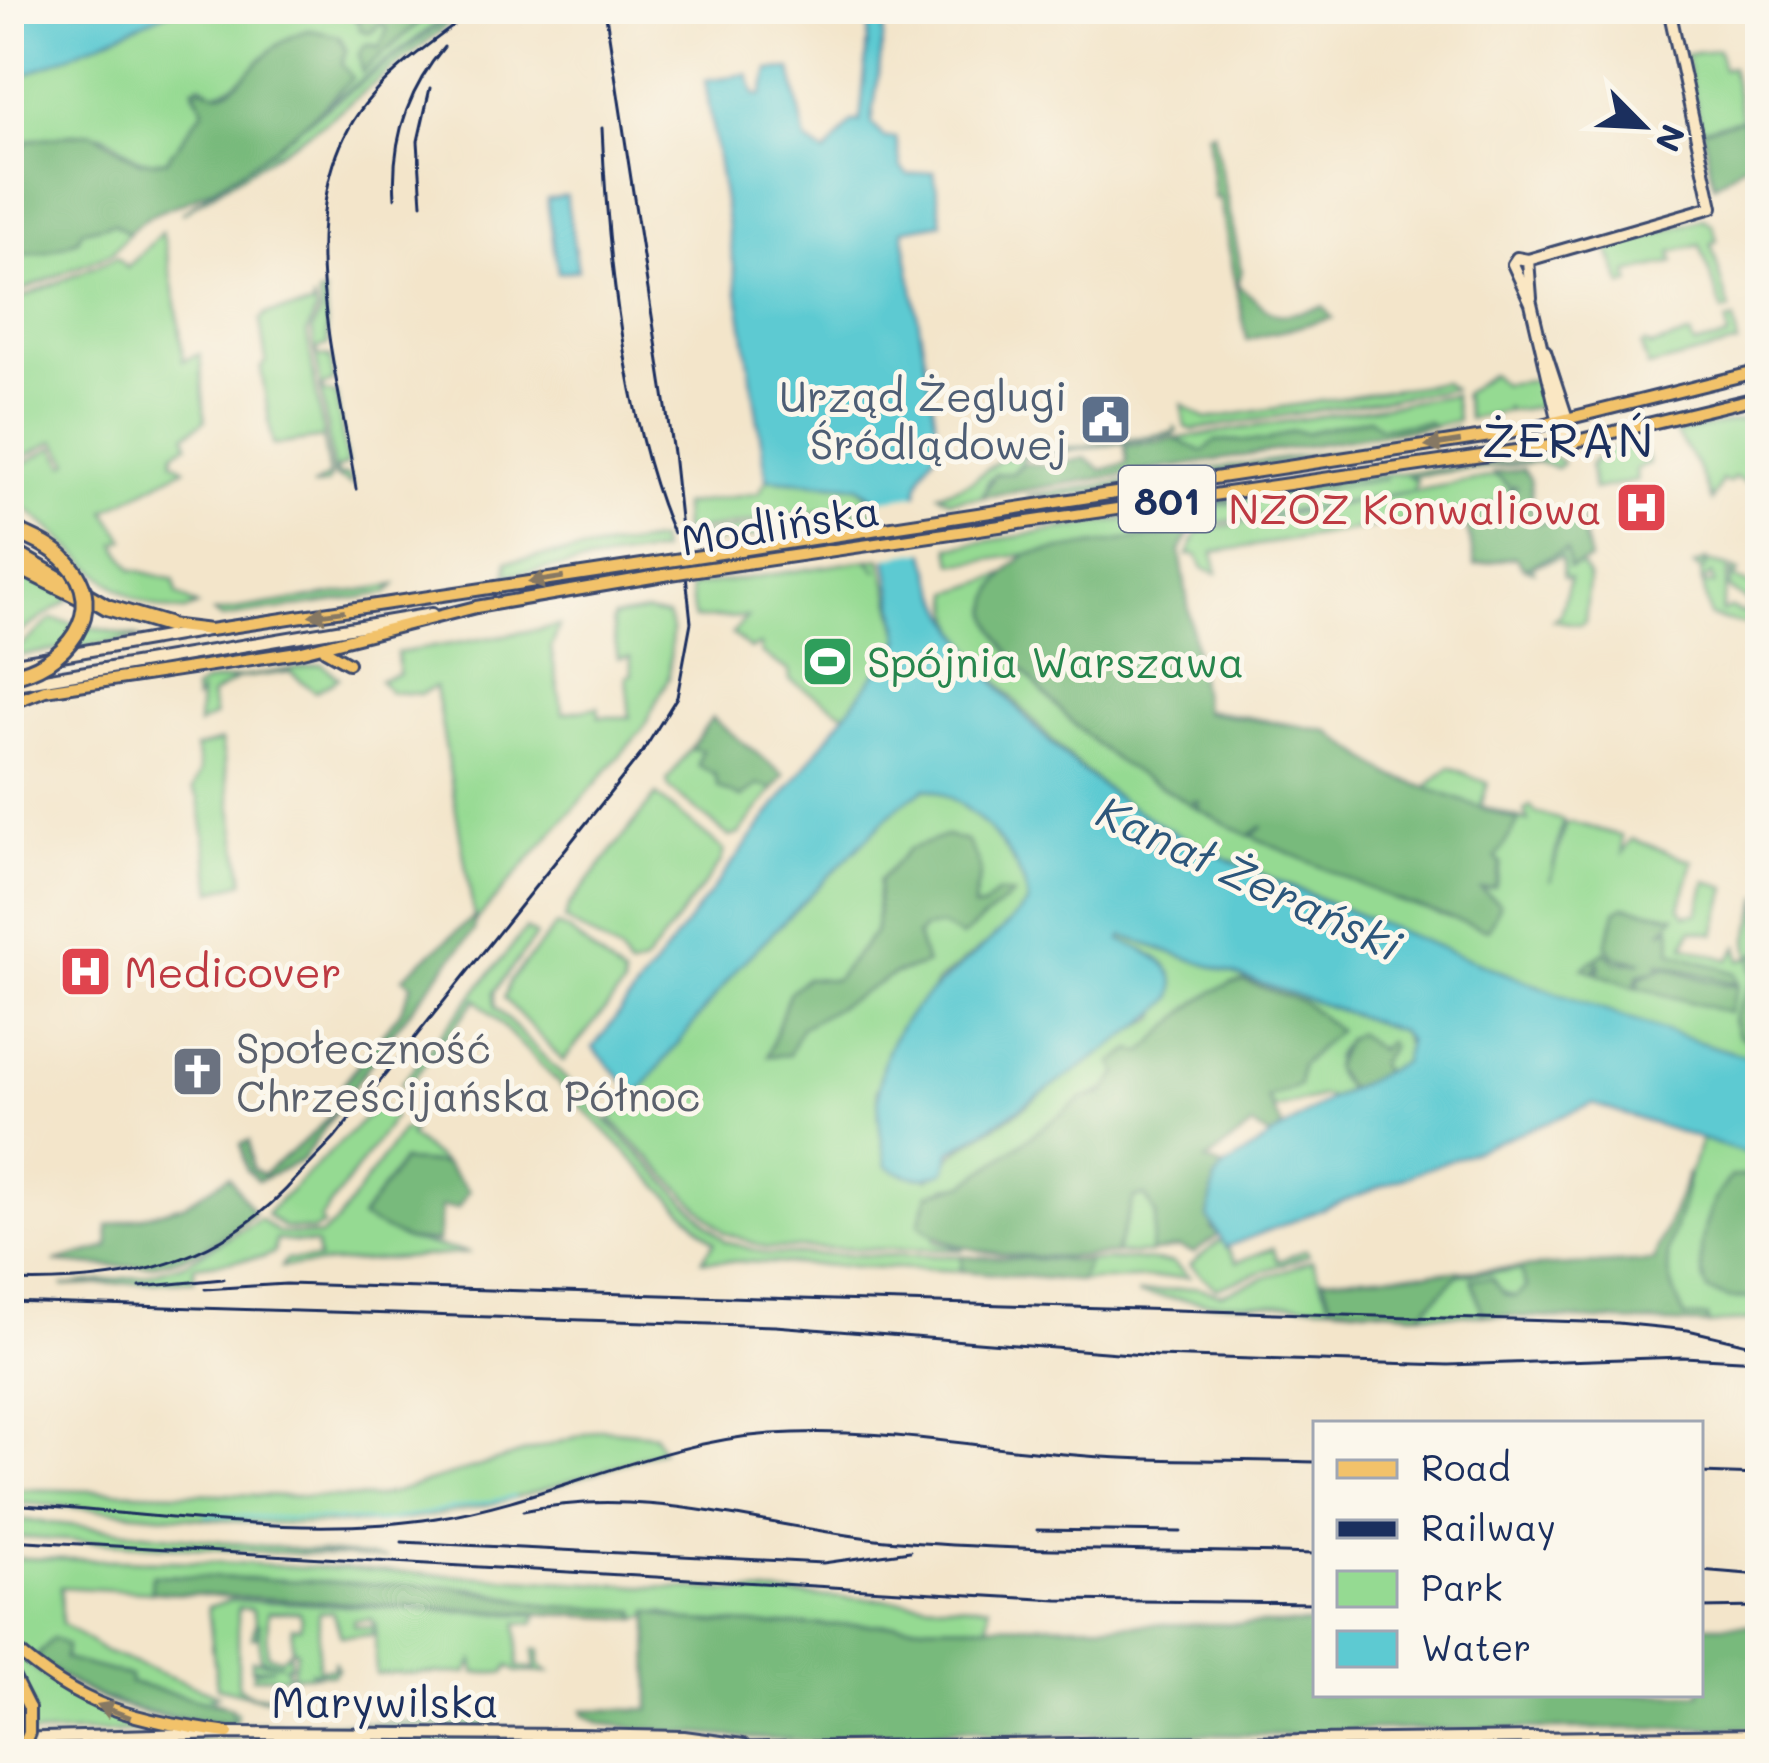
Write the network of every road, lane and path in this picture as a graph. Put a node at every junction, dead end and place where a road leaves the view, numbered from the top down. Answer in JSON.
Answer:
{"nodes":[{"id":1,"x":1669,"y":9,"type":"edge"},
{"id":2,"x":1760,"y":371,"type":"edge"},
{"id":3,"x":1760,"y":397,"type":"edge"},
{"id":4,"x":1564,"y":423,"type":"junction"},
{"id":5,"x":1569,"y":444,"type":"junction"},
{"id":6,"x":9,"y":527,"type":"edge"},
{"id":7,"x":928,"y":528,"type":"junction"},
{"id":8,"x":9,"y":550,"type":"edge"},
{"id":9,"x":9,"y":564,"type":"edge"},
{"id":10,"x":663,"y":569,"type":"junction"},
{"id":11,"x":447,"y":613,"type":"junction"},
{"id":12,"x":167,"y":625,"type":"junction"},
{"id":13,"x":210,"y":630,"type":"junction"},
{"id":14,"x":298,"y":652,"type":"junction"},
{"id":15,"x":348,"y":663,"type":"dead end"},
{"id":16,"x":9,"y":664,"type":"edge"},
{"id":17,"x":9,"y":680,"type":"edge"},
{"id":18,"x":9,"y":704,"type":"edge"},
{"id":19,"x":9,"y":1644,"type":"edge"},
{"id":20,"x":9,"y":1668,"type":"edge"},
{"id":21,"x":228,"y":1733,"type":"junction"},
{"id":22,"x":1760,"y":1735,"type":"edge"},
{"id":23,"x":9,"y":1739,"type":"edge"},
{"id":24,"x":760,"y":1749,"type":"junction"},
{"id":25,"x":969,"y":1750,"type":"edge"},
{"id":26,"x":20,"y":1754,"type":"edge"},
{"id":27,"x":207,"y":1754,"type":"edge"},
{"id":28,"x":260,"y":1754,"type":"edge"},
{"id":29,"x":322,"y":1754,"type":"edge"},
{"id":30,"x":350,"y":1754,"type":"edge"}],
"edges":[{"from":1,"to":4,"type":"main road"},
{"from":2,"to":4,"type":"main road","name":"Modlińska","number":"801"},
{"from":3,"to":5,"type":"main road","name":"Modlińska","number":"801"},
{"from":4,"to":5,"type":"main road"},
{"from":4,"to":7,"type":"main road","name":"Modlińska","number":"801","one_way":true},
{"from":5,"to":7,"type":"main road","name":"Modlińska","number":"801"},
{"from":6,"to":17,"type":"highway","bridge":true},
{"from":7,"to":10,"type":"main road","name":"Modlińska","number":"801","bridge":true},
{"from":8,"to":12,"type":"highway"},
{"from":9,"to":12,"type":"main road"},
{"from":10,"to":11,"type":"main road","name":"Modlińska","number":"801"},
{"from":10,"to":13,"type":"main road","name":"Modlińska","number":"801","one_way":true},
{"from":11,"to":14,"type":"main road"},
{"from":11,"to":17,"type":"main road","name":"Modlińska","number":"801"},
{"from":12,"to":13,"type":"main road"},
{"from":13,"to":16,"type":"main road","name":"Modlińska","number":"801"},
{"from":14,"to":15,"type":"main road"},
{"from":14,"to":18,"type":"main road"},
{"from":21,"to":19,"type":"main road","one_way":true},
{"from":20,"to":26,"type":"main road","bridge":true},
{"from":21,"to":23,"type":"main road","name":"Marywilska"},
{"from":21,"to":24,"type":"main road","name":"Marywilska"},
{"from":22,"to":25,"type":"main road","name":"Marywilska"},
{"from":24,"to":25,"type":"main road","name":"Marywilska"},
{"from":24,"to":30,"type":"main road","name":"Marywilska"},
{"from":27,"to":28,"type":"main road","name":"Marywilska"},
{"from":29,"to":30,"type":"main road","name":"Marywilska"}]}
